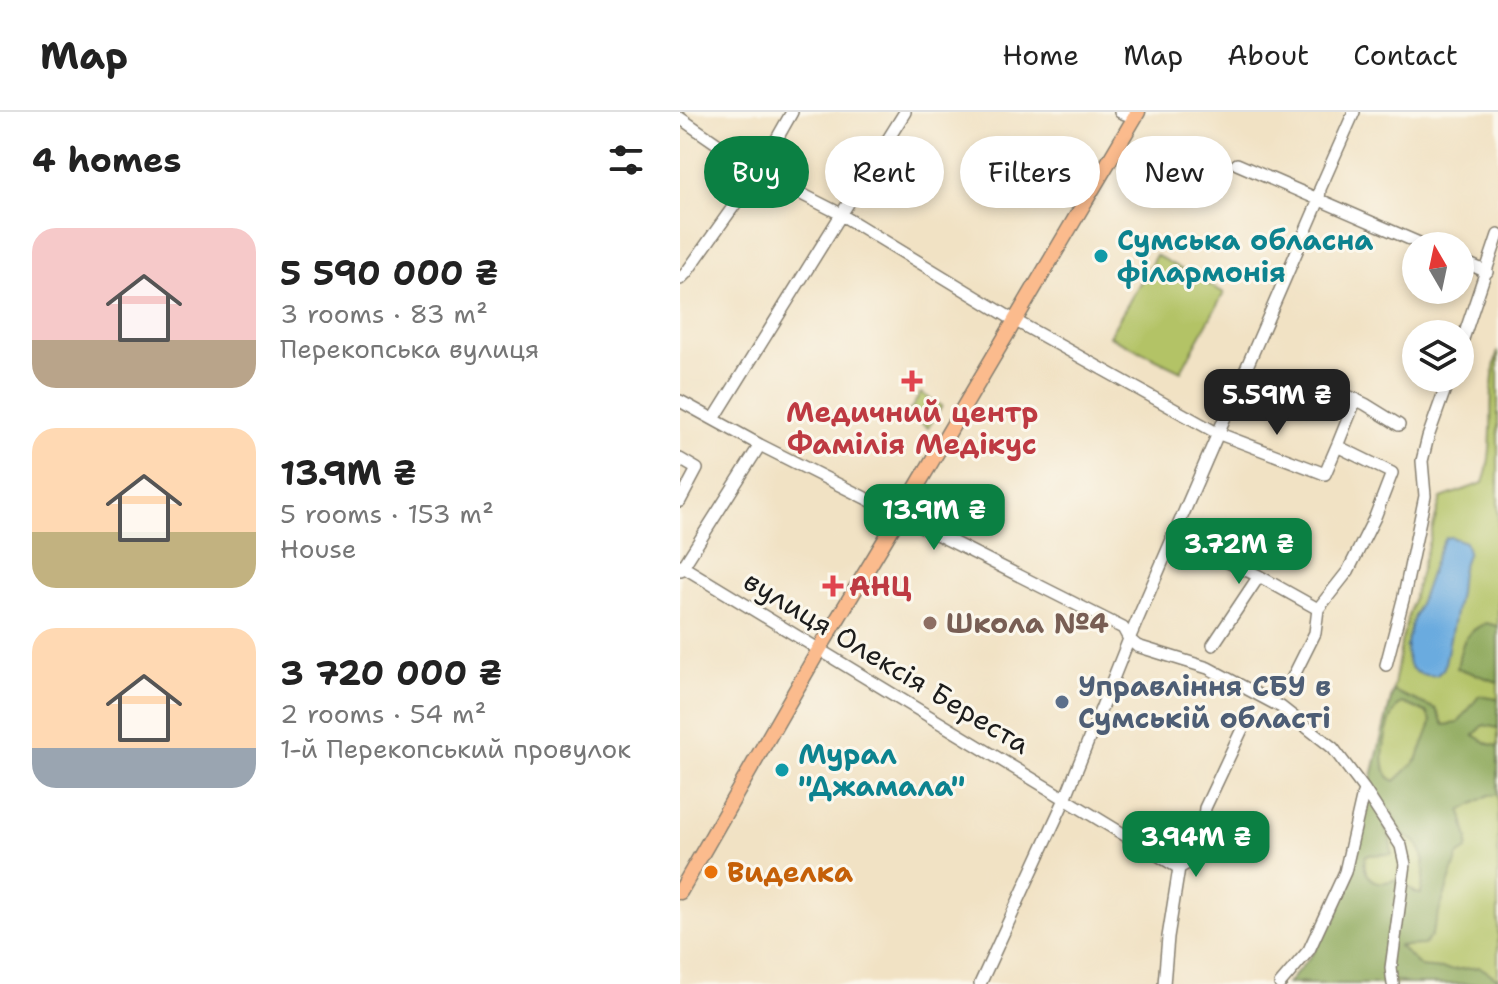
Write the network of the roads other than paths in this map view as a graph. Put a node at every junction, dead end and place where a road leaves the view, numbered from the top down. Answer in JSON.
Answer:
{"nodes":[{"id":1,"x":792,"y":112,"type":"edge"},
{"id":2,"x":905,"y":112,"type":"edge"},
{"id":3,"x":1120,"y":112,"type":"edge"},
{"id":4,"x":1354,"y":112,"type":"edge"},
{"id":5,"x":1137,"y":115,"type":"edge"},
{"id":6,"x":680,"y":118,"type":"edge"},
{"id":7,"x":706,"y":136,"type":"edge"},
{"id":8,"x":778,"y":136,"type":"edge"},
{"id":9,"x":1237,"y":164,"type":"dead end"},
{"id":10,"x":809,"y":198,"type":"edge"},
{"id":11,"x":1319,"y":200,"type":"junction"},
{"id":12,"x":732,"y":208,"type":"edge"},
{"id":13,"x":842,"y":215,"type":"junction"},
{"id":14,"x":1498,"y":235,"type":"edge"},
{"id":15,"x":1402,"y":236,"type":"edge"},
{"id":16,"x":1474,"y":266,"type":"edge"},
{"id":17,"x":1487,"y":272,"type":"junction"},
{"id":18,"x":680,"y":279,"type":"edge"},
{"id":19,"x":1014,"y":320,"type":"junction"},
{"id":20,"x":1470,"y":320,"type":"edge"},
{"id":21,"x":1331,"y":388,"type":"dead end"},
{"id":22,"x":1444,"y":392,"type":"edge"},
{"id":23,"x":1356,"y":399,"type":"junction"},
{"id":24,"x":680,"y":401,"type":"edge"},
{"id":25,"x":714,"y":419,"type":"junction"},
{"id":26,"x":1399,"y":425,"type":"dead end"},
{"id":27,"x":1217,"y":433,"type":"junction"},
{"id":28,"x":760,"y":445,"type":"junction"},
{"id":29,"x":1337,"y":446,"type":"junction"},
{"id":30,"x":680,"y":459,"type":"edge"},
{"id":31,"x":680,"y":501,"type":"edge"},
{"id":32,"x":900,"y":515,"type":"junction"},
{"id":33,"x":1172,"y":537,"type":"junction"},
{"id":34,"x":681,"y":567,"type":"edge"},
{"id":35,"x":1259,"y":576,"type":"junction"},
{"id":36,"x":1318,"y":609,"type":"junction"},
{"id":37,"x":1129,"y":639,"type":"junction"},
{"id":38,"x":1213,"y":645,"type":"dead end"},
{"id":39,"x":820,"y":648,"type":"junction"},
{"id":40,"x":1386,"y":665,"type":"dead end"},
{"id":41,"x":1288,"y":687,"type":"dead end"},
{"id":42,"x":1244,"y":725,"type":"dead end"},
{"id":43,"x":1364,"y":789,"type":"junction"},
{"id":44,"x":1065,"y":799,"type":"junction"},
{"id":45,"x":1179,"y":868,"type":"junction"},
{"id":46,"x":680,"y":892,"type":"edge"},
{"id":47,"x":1163,"y":981,"type":"edge"},
{"id":48,"x":980,"y":984,"type":"edge"},
{"id":49,"x":1280,"y":984,"type":"edge"},
{"id":50,"x":1393,"y":984,"type":"edge"}],
"edges":[{"from":1,"to":8,"type":"street"},
{"from":2,"to":13,"type":"street"},
{"from":3,"to":5,"type":"street"},
{"from":4,"to":11,"type":"street"},
{"from":5,"to":19,"type":"main road"},
{"from":6,"to":7,"type":"street"},
{"from":9,"to":11,"type":"street"},
{"from":10,"to":13,"type":"street"},
{"from":11,"to":15,"type":"street"},
{"from":11,"to":27,"type":"street"},
{"from":12,"to":18,"type":"street"},
{"from":13,"to":19,"type":"street"},
{"from":13,"to":25,"type":"street"},
{"from":14,"to":17,"type":"street"},
{"from":16,"to":17,"type":"street"},
{"from":17,"to":20,"type":"street"},
{"from":19,"to":27,"type":"street"},
{"from":19,"to":32,"type":"main road"},
{"from":21,"to":23,"type":"street"},
{"from":22,"to":40,"type":"street"},
{"from":23,"to":26,"type":"street"},
{"from":23,"to":29,"type":"street"},
{"from":24,"to":25,"type":"street"},
{"from":25,"to":28,"type":"street"},
{"from":27,"to":29,"type":"street"},
{"from":27,"to":33,"type":"street"},
{"from":28,"to":32,"type":"street"},
{"from":28,"to":34,"type":"street"},
{"from":29,"to":36,"type":"street"},
{"from":30,"to":31,"type":"street"},
{"from":32,"to":37,"type":"street"},
{"from":32,"to":39,"type":"main road"},
{"from":33,"to":35,"type":"street"},
{"from":33,"to":37,"type":"street"},
{"from":34,"to":39,"type":"street","name":"вулиця Олексія Береста"},
{"from":35,"to":36,"type":"street"},
{"from":35,"to":38,"type":"street"},
{"from":36,"to":41,"type":"street"},
{"from":37,"to":43,"type":"street"},
{"from":37,"to":44,"type":"street"},
{"from":39,"to":44,"type":"street","name":"вулиця Олексія Береста"},
{"from":39,"to":46,"type":"main road"},
{"from":42,"to":45,"type":"street"},
{"from":43,"to":49,"type":"street"},
{"from":43,"to":50,"type":"street"},
{"from":44,"to":45,"type":"street","name":"вулиця Олексія Береста"},
{"from":44,"to":48,"type":"street"},
{"from":45,"to":47,"type":"street"}]}
